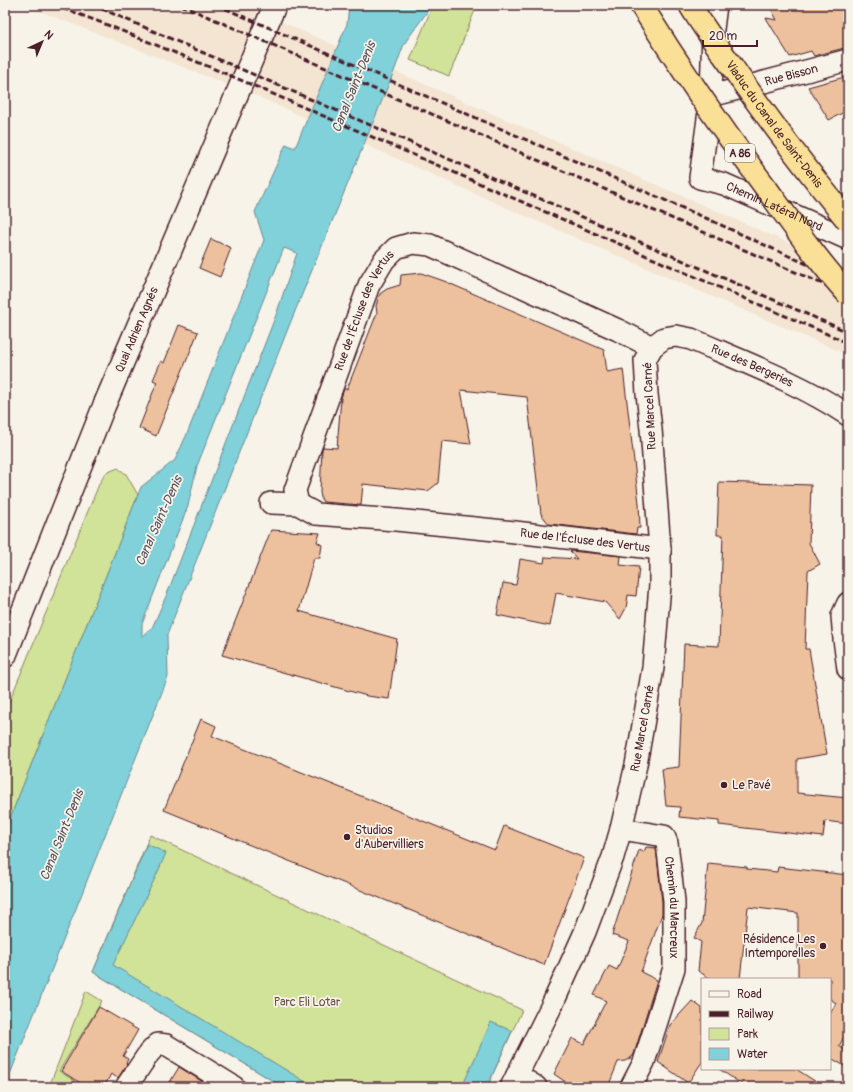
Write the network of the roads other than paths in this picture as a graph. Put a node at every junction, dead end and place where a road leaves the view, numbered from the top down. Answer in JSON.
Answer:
{"nodes":[{"id":1,"x":275,"y":5,"type":"edge"},
{"id":2,"x":641,"y":5,"type":"edge"},
{"id":3,"x":690,"y":5,"type":"edge"},
{"id":4,"x":716,"y":5,"type":"edge"},
{"id":5,"x":848,"y":60,"type":"edge"},
{"id":6,"x":711,"y":96,"type":"junction"},
{"id":7,"x":848,"y":221,"type":"edge"},
{"id":8,"x":848,"y":239,"type":"edge"},
{"id":9,"x":848,"y":294,"type":"edge"},
{"id":10,"x":652,"y":347,"type":"junction"},
{"id":11,"x":848,"y":415,"type":"edge"},
{"id":12,"x":271,"y":503,"type":"dead end"},
{"id":13,"x":298,"y":504,"type":"junction"},
{"id":14,"x":660,"y":549,"type":"junction"},
{"id":15,"x":848,"y":603,"type":"edge"},
{"id":16,"x":5,"y":656,"type":"edge"},
{"id":17,"x":848,"y":669,"type":"edge"},
{"id":18,"x":621,"y":829,"type":"junction"},
{"id":19,"x":514,"y":1081,"type":"edge"},
{"id":20,"x":126,"y":1087,"type":"edge"},
{"id":21,"x":234,"y":1087,"type":"edge"},
{"id":22,"x":536,"y":1087,"type":"edge"},
{"id":23,"x":631,"y":1087,"type":"edge"}],
"edges":[{"from":1,"to":16,"type":"street","name":"Quai Adrien Agnés"},
{"from":2,"to":9,"type":"highway","number":"A 86","bridge":true},
{"from":3,"to":7,"type":"highway","name":"Viaduc du Canal de Saint-Denis","bridge":true},
{"from":4,"to":6,"type":"street"},
{"from":5,"to":6,"type":"street","name":"Rue Bisson"},
{"from":6,"to":8,"type":"street","name":"Chemin Latéral Nord"},
{"from":10,"to":11,"type":"street","name":"Rue des Bergeries"},
{"from":10,"to":13,"type":"street","name":"Rue de l'Écluse des Vertus"},
{"from":10,"to":14,"type":"street","name":"Rue Marcel Carné"},
{"from":12,"to":13,"type":"street","name":"Rue de l'Écluse des Vertus"},
{"from":13,"to":14,"type":"street","name":"Rue de l'Écluse des Vertus"},
{"from":14,"to":18,"type":"street","name":"Rue Marcel Carné"},
{"from":15,"to":17,"type":"street"},
{"from":18,"to":19,"type":"street","name":"Rue Marcel Carné"},
{"from":18,"to":23,"type":"street","name":"Chemin du Marcreux"},
{"from":19,"to":22,"type":"street"},
{"from":20,"to":21,"type":"street"}]}
